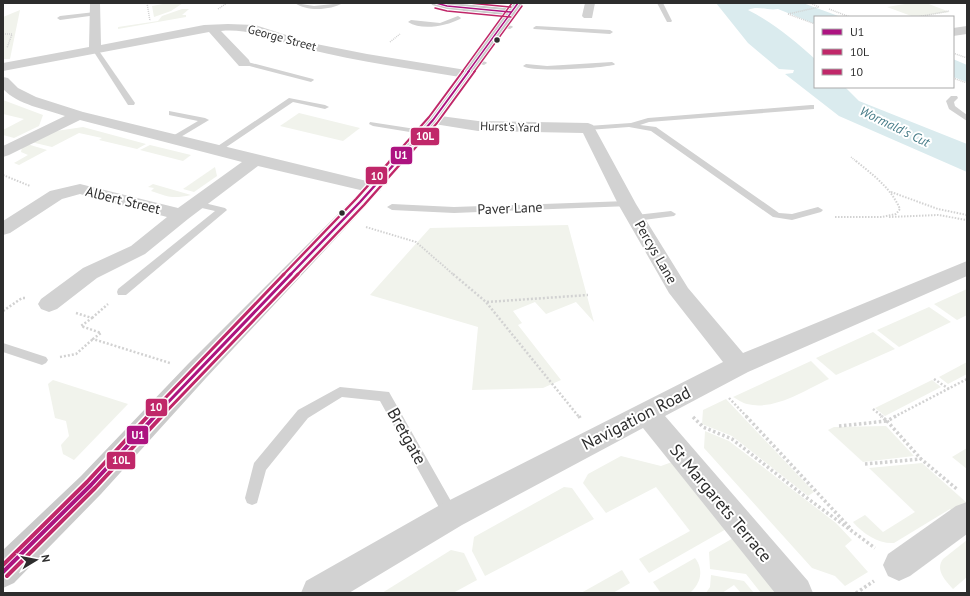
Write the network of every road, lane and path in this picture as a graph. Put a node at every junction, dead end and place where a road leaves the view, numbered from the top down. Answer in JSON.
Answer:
{"nodes":[{"id":1,"x":298,"y":3,"type":"edge"},
{"id":2,"x":340,"y":3,"type":"edge"},
{"id":3,"x":436,"y":3,"type":"edge"},
{"id":4,"x":590,"y":3,"type":"edge"},
{"id":5,"x":660,"y":3,"type":"edge"},
{"id":6,"x":810,"y":3,"type":"edge"},
{"id":7,"x":95,"y":8,"type":"edge"},
{"id":8,"x":829,"y":9,"type":"dead end"},
{"id":9,"x":949,"y":11,"type":"dead end"},
{"id":10,"x":588,"y":16,"type":"dead end"},
{"id":11,"x":847,"y":16,"type":"edge"},
{"id":12,"x":922,"y":16,"type":"edge"},
{"id":13,"x":510,"y":17,"type":"edge"},
{"id":14,"x":60,"y":18,"type":"dead end"},
{"id":15,"x":458,"y":18,"type":"dead end"},
{"id":16,"x":669,"y":21,"type":"dead end"},
{"id":17,"x":411,"y":22,"type":"dead end"},
{"id":18,"x":814,"y":24,"type":"edge"},
{"id":19,"x":212,"y":28,"type":"junction"},
{"id":20,"x":536,"y":28,"type":"dead end"},
{"id":21,"x":967,"y":30,"type":"edge"},
{"id":22,"x":610,"y":32,"type":"dead end"},
{"id":23,"x":954,"y":32,"type":"edge"},
{"id":24,"x":402,"y":33,"type":"dead end"},
{"id":25,"x":3,"y":34,"type":"edge"},
{"id":26,"x":385,"y":46,"type":"dead end"},
{"id":27,"x":95,"y":49,"type":"junction"},
{"id":28,"x":5,"y":51,"type":"dead end"},
{"id":29,"x":954,"y":53,"type":"edge"},
{"id":30,"x":967,"y":58,"type":"edge"},
{"id":31,"x":244,"y":63,"type":"joint"},
{"id":32,"x":612,"y":64,"type":"dead end"},
{"id":33,"x":475,"y":66,"type":"junction"},
{"id":34,"x":526,"y":66,"type":"dead end"},
{"id":35,"x":3,"y":67,"type":"edge"},
{"id":36,"x":954,"y":78,"type":"edge"},
{"id":37,"x":311,"y":80,"type":"dead end"},
{"id":38,"x":3,"y":81,"type":"edge"},
{"id":39,"x":967,"y":83,"type":"edge"},
{"id":40,"x":954,"y":98,"type":"dead end"},
{"id":41,"x":131,"y":103,"type":"dead end"},
{"id":42,"x":325,"y":107,"type":"dead end"},
{"id":43,"x":811,"y":107,"type":"dead end"},
{"id":44,"x":172,"y":113,"type":"dead end"},
{"id":45,"x":78,"y":115,"type":"junction"},
{"id":46,"x":967,"y":119,"type":"edge"},
{"id":47,"x":373,"y":124,"type":"dead end"},
{"id":48,"x":629,"y":125,"type":"junction"},
{"id":49,"x":427,"y":126,"type":"junction"},
{"id":50,"x":588,"y":128,"type":"junction"},
{"id":51,"x":174,"y":139,"type":"junction"},
{"id":52,"x":216,"y":150,"type":"junction"},
{"id":53,"x":3,"y":152,"type":"edge"},
{"id":54,"x":851,"y":157,"type":"dead end"},
{"id":55,"x":255,"y":160,"type":"junction"},
{"id":56,"x":373,"y":188,"type":"junction"},
{"id":57,"x":891,"y":192,"type":"junction"},
{"id":58,"x":392,"y":207,"type":"dead end"},
{"id":59,"x":188,"y":209,"type":"junction"},
{"id":60,"x":818,"y":210,"type":"joint"},
{"id":61,"x":632,"y":211,"type":"junction"},
{"id":62,"x":671,"y":214,"type":"dead end"},
{"id":63,"x":967,"y":214,"type":"edge"},
{"id":64,"x":953,"y":215,"type":"junction"},
{"id":65,"x":882,"y":217,"type":"junction"},
{"id":66,"x":343,"y":220,"type":"junction"},
{"id":67,"x":967,"y":220,"type":"edge"},
{"id":68,"x":3,"y":229,"type":"edge"},
{"id":69,"x":967,"y":268,"type":"edge"},
{"id":70,"x":122,"y":292,"type":"dead end"},
{"id":71,"x":588,"y":295,"type":"dead end"},
{"id":72,"x":486,"y":302,"type":"junction"},
{"id":73,"x":49,"y":304,"type":"junction"},
{"id":74,"x":3,"y":311,"type":"edge"},
{"id":75,"x":93,"y":339,"type":"junction"},
{"id":76,"x":3,"y":347,"type":"edge"},
{"id":77,"x":42,"y":360,"type":"joint"},
{"id":78,"x":739,"y":365,"type":"junction"},
{"id":79,"x":197,"y":371,"type":"junction"},
{"id":80,"x":934,"y":379,"type":"dead end"},
{"id":81,"x":967,"y":379,"type":"edge"},
{"id":82,"x":949,"y":389,"type":"junction"},
{"id":83,"x":728,"y":396,"type":"dead end"},
{"id":84,"x":675,"y":398,"type":"junction"},
{"id":85,"x":873,"y":409,"type":"dead end"},
{"id":86,"x":646,"y":412,"type":"junction"},
{"id":87,"x":887,"y":421,"type":"junction"},
{"id":88,"x":840,"y":426,"type":"dead end"},
{"id":89,"x":595,"y":439,"type":"junction"},
{"id":90,"x":921,"y":459,"type":"junction"},
{"id":91,"x":865,"y":464,"type":"dead end"},
{"id":92,"x":252,"y":498,"type":"dead end"},
{"id":93,"x":964,"y":505,"type":"edge"},
{"id":94,"x":451,"y":515,"type":"junction"},
{"id":95,"x":856,"y":534,"type":"junction"},
{"id":96,"x":7,"y":563,"type":"edge"},
{"id":97,"x":899,"y":565,"type":"junction"},
{"id":98,"x":318,"y":593,"type":"edge"},
{"id":99,"x":796,"y":593,"type":"edge"},
{"id":100,"x":856,"y":593,"type":"edge"}],
"edges":[{"from":1,"to":2,"type":"lane"},
{"from":3,"to":13,"type":"street"},
{"from":4,"to":10,"type":"street"},
{"from":5,"to":16,"type":"lane"},
{"from":6,"to":18,"type":"path"},
{"from":7,"to":14,"type":"lane"},
{"from":7,"to":27,"type":"street"},
{"from":8,"to":11,"type":"path"},
{"from":9,"to":12,"type":"path"},
{"from":13,"to":33,"type":"street"},
{"from":15,"to":17,"type":"lane"},
{"from":19,"to":27,"type":"street","name":"George Street"},
{"from":19,"to":31,"type":"street"},
{"from":19,"to":33,"type":"street","name":"George Street"},
{"from":20,"to":22,"type":"lane"},
{"from":21,"to":23,"type":"street"},
{"from":24,"to":26,"type":"path"},
{"from":25,"to":28,"type":"path"},
{"from":27,"to":35,"type":"street","name":"George Street"},
{"from":27,"to":41,"type":"lane"},
{"from":29,"to":30,"type":"path"},
{"from":31,"to":37,"type":"lane"},
{"from":32,"to":34,"type":"lane"},
{"from":33,"to":49,"type":"street"},
{"from":36,"to":39,"type":"path"},
{"from":38,"to":45,"type":"street"},
{"from":40,"to":46,"type":"lane"},
{"from":42,"to":52,"type":"lane"},
{"from":43,"to":48,"type":"lane"},
{"from":44,"to":51,"type":"lane"},
{"from":45,"to":51,"type":"street"},
{"from":45,"to":53,"type":"street"},
{"from":47,"to":49,"type":"lane"},
{"from":48,"to":50,"type":"lane"},
{"from":48,"to":60,"type":"lane"},
{"from":49,"to":50,"type":"street","name":"Hurst's Yard"},
{"from":49,"to":56,"type":"street"},
{"from":50,"to":61,"type":"street","name":"Percys Lane"},
{"from":51,"to":52,"type":"street"},
{"from":52,"to":55,"type":"street"},
{"from":54,"to":57,"type":"path"},
{"from":55,"to":56,"type":"street"},
{"from":55,"to":59,"type":"street","name":"Albert Street"},
{"from":56,"to":66,"type":"street"},
{"from":57,"to":64,"type":"path"},
{"from":57,"to":65,"type":"path"},
{"from":58,"to":61,"type":"lane","name":"Paver Lane"},
{"from":59,"to":68,"type":"street","name":"Albert Street"},
{"from":59,"to":70,"type":"lane"},
{"from":59,"to":73,"type":"street","name":"Albert Street"},
{"from":60,"to":65,"type":"path"},
{"from":61,"to":62,"type":"lane","name":"Paver Lane"},
{"from":61,"to":78,"type":"street","name":"Percys Lane"},
{"from":63,"to":64,"type":"path"},
{"from":64,"to":65,"type":"path"},
{"from":64,"to":67,"type":"path"},
{"from":66,"to":72,"type":"path"},
{"from":66,"to":79,"type":"street"},
{"from":69,"to":78,"type":"street","name":"Navigation Road"},
{"from":71,"to":72,"type":"path"},
{"from":72,"to":89,"type":"path"},
{"from":73,"to":74,"type":"path"},
{"from":73,"to":75,"type":"path"},
{"from":75,"to":77,"type":"path"},
{"from":75,"to":79,"type":"path"},
{"from":76,"to":77,"type":"lane"},
{"from":78,"to":84,"type":"street","name":"Navigation Road"},
{"from":79,"to":96,"type":"street"},
{"from":80,"to":82,"type":"path"},
{"from":81,"to":82,"type":"path"},
{"from":82,"to":87,"type":"path"},
{"from":83,"to":95,"type":"path"},
{"from":84,"to":86,"type":"street","name":"Navigation Road"},
{"from":84,"to":95,"type":"path"},
{"from":85,"to":87,"type":"path"},
{"from":86,"to":89,"type":"street","name":"Navigation Road"},
{"from":86,"to":99,"type":"street","name":"St Margarets Terrace"},
{"from":87,"to":88,"type":"path"},
{"from":87,"to":90,"type":"path"},
{"from":89,"to":94,"type":"street","name":"Navigation Road"},
{"from":90,"to":91,"type":"path"},
{"from":90,"to":93,"type":"path"},
{"from":92,"to":94,"type":"lane","name":"Bretgate"},
{"from":93,"to":97,"type":"street"},
{"from":94,"to":98,"type":"street","name":"Navigation Road"},
{"from":95,"to":97,"type":"path"},
{"from":97,"to":100,"type":"path"}]}
